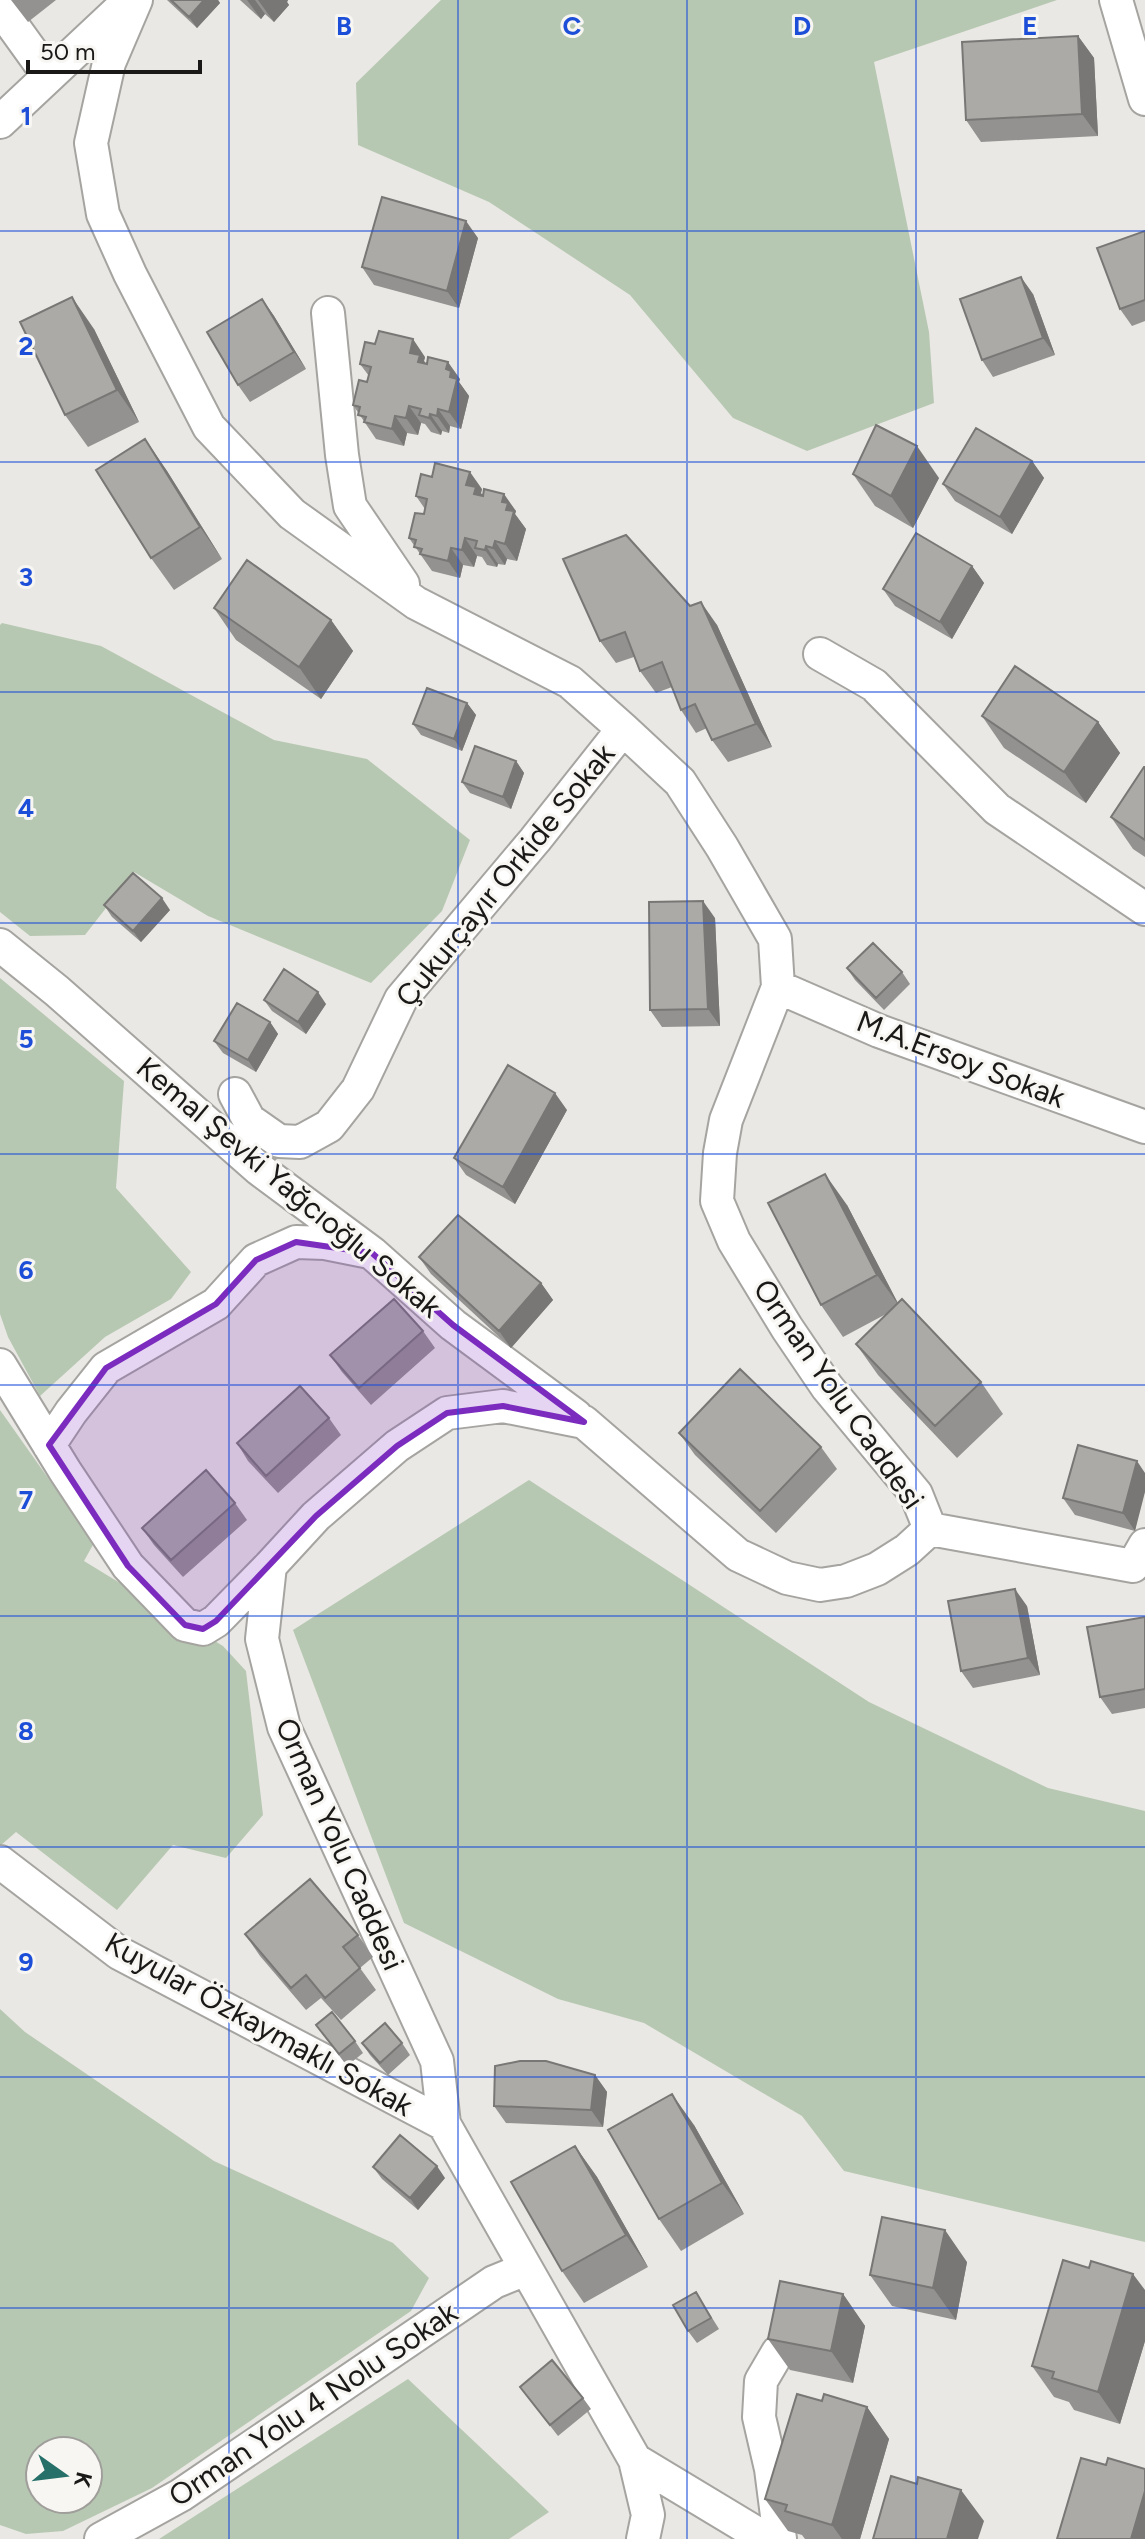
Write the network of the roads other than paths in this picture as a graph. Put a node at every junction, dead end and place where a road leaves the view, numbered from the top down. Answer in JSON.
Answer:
{"nodes":[{"id":1,"x":133,"y":0,"type":"edge"},
{"id":2,"x":1116,"y":0,"type":"edge"},
{"id":3,"x":0,"y":8,"type":"edge"},
{"id":4,"x":49,"y":76,"type":"junction"},
{"id":5,"x":1145,"y":99,"type":"edge"},
{"id":6,"x":0,"y":122,"type":"edge"},
{"id":7,"x":328,"y":313,"type":"dead end"},
{"id":8,"x":416,"y":603,"type":"junction"},
{"id":9,"x":820,"y":654,"type":"dead end"},
{"id":10,"x":623,"y":729,"type":"junction"},
{"id":11,"x":1145,"y":909,"type":"edge"},
{"id":12,"x":0,"y":945,"type":"edge"},
{"id":13,"x":778,"y":987,"type":"junction"},
{"id":14,"x":235,"y":1094,"type":"dead end"},
{"id":15,"x":1145,"y":1127,"type":"edge"},
{"id":16,"x":372,"y":1253,"type":"junction"},
{"id":17,"x":0,"y":1365,"type":"edge"},
{"id":18,"x":584,"y":1422,"type":"junction"},
{"id":19,"x":49,"y":1445,"type":"junction"},
{"id":20,"x":930,"y":1529,"type":"junction"},
{"id":21,"x":1145,"y":1545,"type":"edge"},
{"id":22,"x":270,"y":1566,"type":"junction"},
{"id":23,"x":0,"y":1862,"type":"edge"},
{"id":24,"x":444,"y":2124,"type":"junction"},
{"id":25,"x":526,"y":2269,"type":"junction"},
{"id":26,"x":778,"y":2352,"type":"edge"},
{"id":27,"x":635,"y":2460,"type":"junction"},
{"id":28,"x":101,"y":2539,"type":"edge"},
{"id":29,"x":643,"y":2539,"type":"edge"},
{"id":30,"x":766,"y":2539,"type":"edge"},
{"id":31,"x":780,"y":2539,"type":"edge"}],
"edges":[{"from":1,"to":4,"type":"street"},
{"from":1,"to":8,"type":"street","name":"Orman Yolu Caddesi"},
{"from":2,"to":5,"type":"street"},
{"from":3,"to":4,"type":"street"},
{"from":4,"to":6,"type":"street"},
{"from":7,"to":8,"type":"street"},
{"from":8,"to":10,"type":"street","name":"Orman Yolu Caddesi"},
{"from":9,"to":11,"type":"street"},
{"from":10,"to":13,"type":"street","name":"Orman Yolu Caddesi"},
{"from":10,"to":14,"type":"street","name":"Çukurçayır Orkide Sokak"},
{"from":12,"to":16,"type":"street","name":"Kemal Şevki Yağcıoğlu Sokak"},
{"from":13,"to":15,"type":"street","name":"M.A.Ersoy Sokak"},
{"from":13,"to":20,"type":"street","name":"Orman Yolu Caddesi"},
{"from":16,"to":18,"type":"street","name":"Kemal Şevki Yağcıoğlu Sokak"},
{"from":16,"to":19,"type":"street"},
{"from":17,"to":19,"type":"street"},
{"from":18,"to":20,"type":"street","name":"Orman Yolu Caddesi"},
{"from":18,"to":22,"type":"street","name":"Orman Yolu Caddesi"},
{"from":19,"to":22,"type":"street"},
{"from":20,"to":21,"type":"street"},
{"from":22,"to":24,"type":"street","name":"Orman Yolu Caddesi"},
{"from":23,"to":24,"type":"street","name":"Kuyular Özkaymaklı Sokak"},
{"from":24,"to":25,"type":"street"},
{"from":25,"to":27,"type":"street"},
{"from":25,"to":28,"type":"street","name":"Orman Yolu 4 Nolu Sokak"},
{"from":26,"to":31,"type":"street"},
{"from":27,"to":29,"type":"street"},
{"from":27,"to":30,"type":"street"}]}
